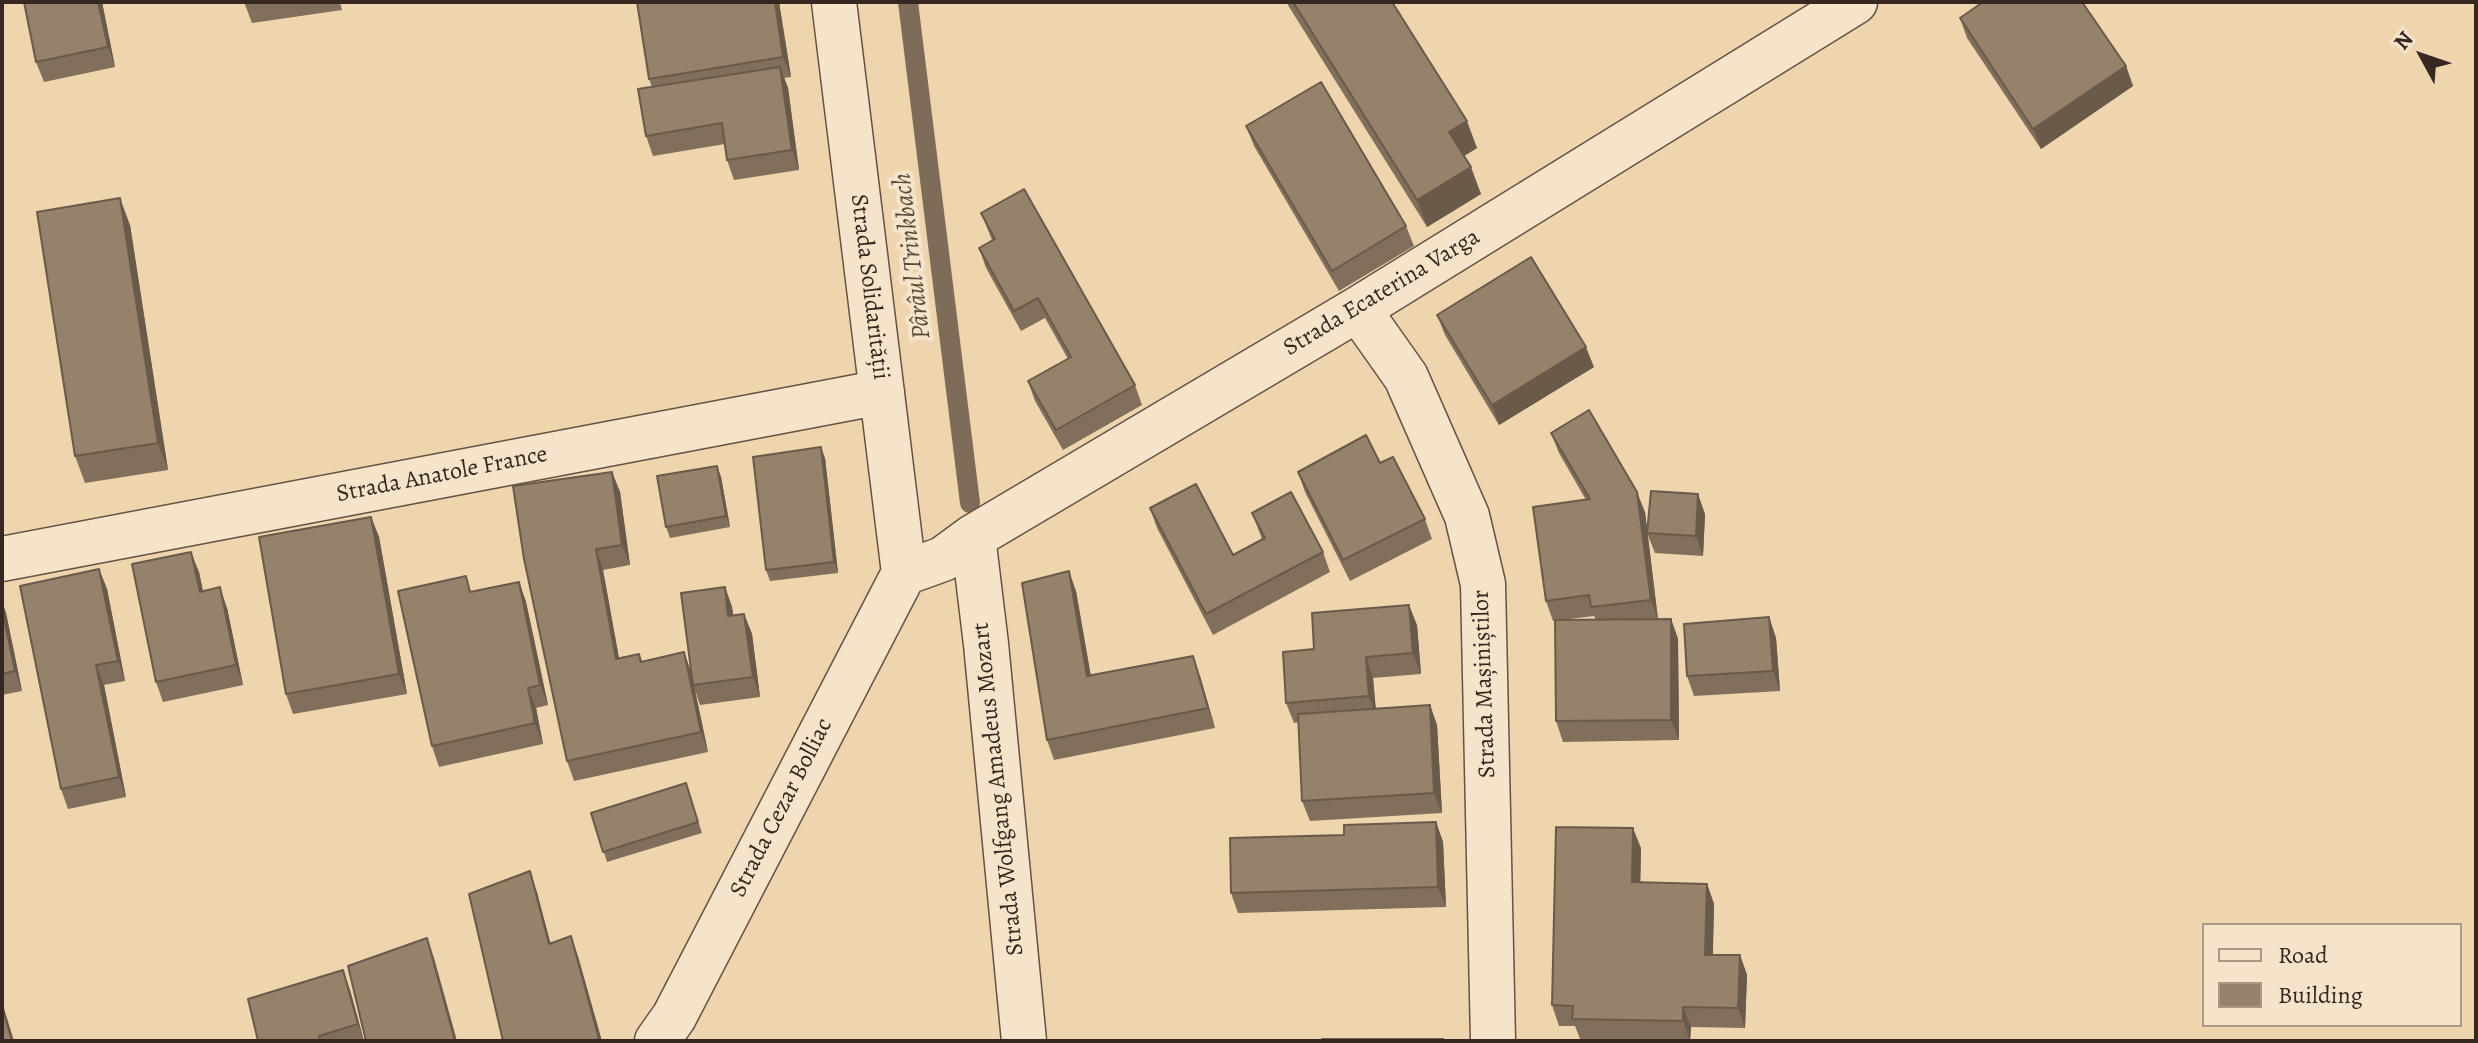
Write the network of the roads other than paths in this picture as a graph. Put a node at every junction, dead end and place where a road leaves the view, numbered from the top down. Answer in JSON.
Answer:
{"nodes":[{"id":1,"x":834,"y":2,"type":"edge"},
{"id":2,"x":1855,"y":2,"type":"edge"},
{"id":3,"x":1358,"y":309,"type":"junction"},
{"id":4,"x":882,"y":392,"type":"junction"},
{"id":5,"x":973,"y":537,"type":"junction"},
{"id":6,"x":2,"y":559,"type":"edge"},
{"id":7,"x":904,"y":573,"type":"junction"},
{"id":8,"x":657,"y":1041,"type":"edge"},
{"id":9,"x":1024,"y":1041,"type":"edge"},
{"id":10,"x":1493,"y":1041,"type":"edge"}],
"edges":[{"from":1,"to":4,"type":"street","name":"Strada Solidarității"},
{"from":2,"to":3,"type":"street","name":"Strada Ecaterina Varga"},
{"from":3,"to":5,"type":"street","name":"Strada Ecaterina Varga"},
{"from":3,"to":10,"type":"street","name":"Strada Mașiniștilor"},
{"from":4,"to":6,"type":"street","name":"Strada Anatole France"},
{"from":4,"to":7,"type":"street","name":"Strada Solidarității"},
{"from":5,"to":7,"type":"street","name":"Strada Ecaterina Varga"},
{"from":5,"to":9,"type":"street","name":"Strada Wolfgang Amadeus Mozart"},
{"from":7,"to":8,"type":"street","name":"Strada Cezar Bolliac"}]}
